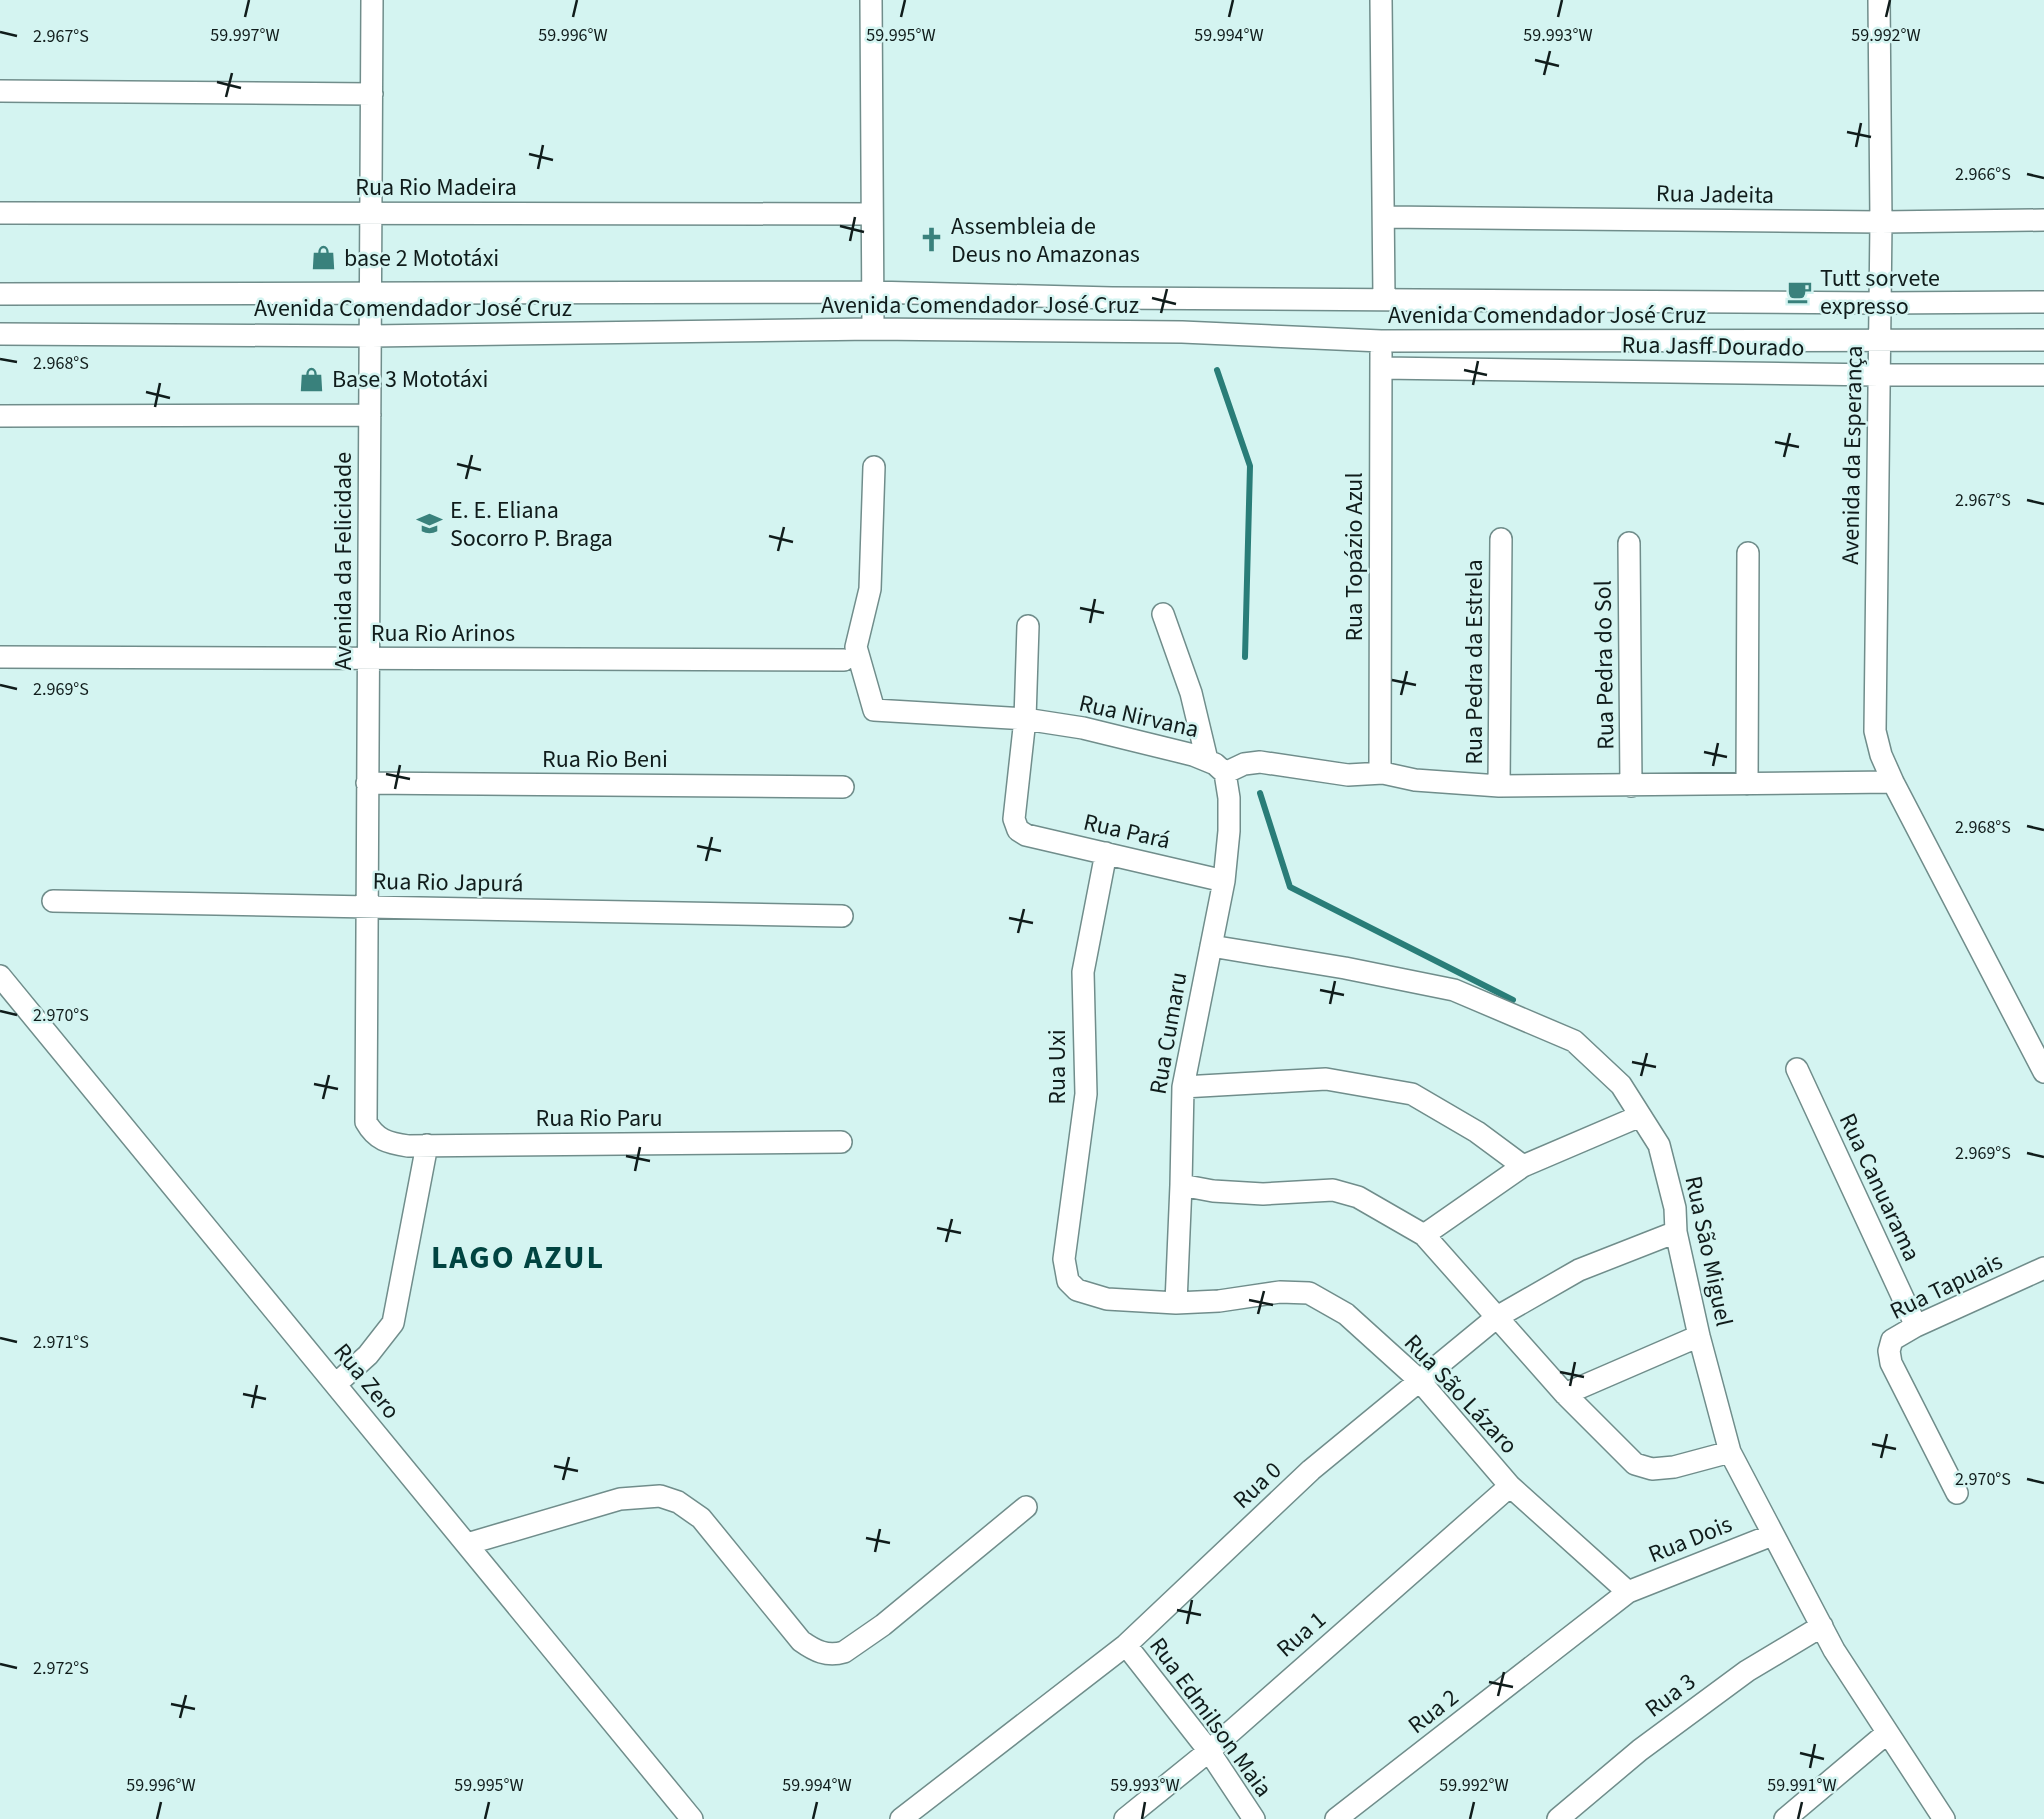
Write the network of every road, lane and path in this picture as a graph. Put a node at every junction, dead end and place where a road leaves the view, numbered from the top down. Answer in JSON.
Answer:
{"nodes":[{"id":1,"x":372,"y":0,"type":"edge"},
{"id":2,"x":871,"y":0,"type":"edge"},
{"id":3,"x":1381,"y":0,"type":"edge"},
{"id":4,"x":1879,"y":0,"type":"edge"},
{"id":5,"x":0,"y":90,"type":"edge"},
{"id":6,"x":372,"y":94,"type":"junction"},
{"id":7,"x":0,"y":213,"type":"edge"},
{"id":8,"x":372,"y":214,"type":"junction"},
{"id":9,"x":872,"y":214,"type":"junction"},
{"id":10,"x":1384,"y":216,"type":"junction"},
{"id":11,"x":2044,"y":220,"type":"edge"},
{"id":12,"x":1881,"y":222,"type":"junction"},
{"id":13,"x":372,"y":292,"type":"junction"},
{"id":14,"x":872,"y":292,"type":"junction"},
{"id":15,"x":0,"y":294,"type":"edge"},
{"id":16,"x":1384,"y":298,"type":"junction"},
{"id":17,"x":2044,"y":302,"type":"edge"},
{"id":18,"x":1880,"y":303,"type":"junction"},
{"id":19,"x":873,"y":329,"type":"junction"},
{"id":20,"x":0,"y":334,"type":"edge"},
{"id":21,"x":372,"y":336,"type":"junction"},
{"id":22,"x":2044,"y":340,"type":"edge"},
{"id":23,"x":1381,"y":341,"type":"junction"},
{"id":24,"x":1880,"y":341,"type":"junction"},
{"id":25,"x":1381,"y":368,"type":"junction"},
{"id":26,"x":1879,"y":375,"type":"junction"},
{"id":27,"x":2044,"y":375,"type":"edge"},
{"id":28,"x":370,"y":415,"type":"junction"},
{"id":29,"x":0,"y":416,"type":"edge"},
{"id":30,"x":874,"y":467,"type":"dead end"},
{"id":31,"x":1501,"y":539,"type":"dead end"},
{"id":32,"x":1629,"y":543,"type":"dead end"},
{"id":33,"x":1748,"y":553,"type":"dead end"},
{"id":34,"x":1163,"y":614,"type":"dead end"},
{"id":35,"x":1028,"y":626,"type":"dead end"},
{"id":36,"x":0,"y":657,"type":"edge"},
{"id":37,"x":368,"y":659,"type":"junction"},
{"id":38,"x":844,"y":660,"type":"dead end"},
{"id":39,"x":1025,"y":719,"type":"junction"},
{"id":40,"x":1207,"y":760,"type":"junction"},
{"id":41,"x":1383,"y":773,"type":"junction"},
{"id":42,"x":1225,"y":774,"type":"junction"},
{"id":43,"x":1893,"y":782,"type":"junction"},
{"id":44,"x":367,"y":783,"type":"junction"},
{"id":45,"x":1747,"y":784,"type":"junction"},
{"id":46,"x":1499,"y":786,"type":"junction"},
{"id":47,"x":1631,"y":786,"type":"junction"},
{"id":48,"x":843,"y":787,"type":"dead end"},
{"id":49,"x":1106,"y":853,"type":"junction"},
{"id":50,"x":1224,"y":881,"type":"junction"},
{"id":51,"x":53,"y":901,"type":"dead end"},
{"id":52,"x":369,"y":907,"type":"junction"},
{"id":53,"x":842,"y":916,"type":"dead end"},
{"id":54,"x":1211,"y":946,"type":"junction"},
{"id":55,"x":0,"y":976,"type":"edge"},
{"id":56,"x":1797,"y":1069,"type":"dead end"},
{"id":57,"x":2044,"y":1072,"type":"edge"},
{"id":58,"x":1183,"y":1087,"type":"junction"},
{"id":59,"x":1640,"y":1116,"type":"junction"},
{"id":60,"x":366,"y":1122,"type":"joint"},
{"id":61,"x":841,"y":1142,"type":"dead end"},
{"id":62,"x":427,"y":1145,"type":"junction"},
{"id":63,"x":1523,"y":1166,"type":"junction"},
{"id":64,"x":1181,"y":1185,"type":"junction"},
{"id":65,"x":1676,"y":1231,"type":"junction"},
{"id":66,"x":1424,"y":1235,"type":"junction"},
{"id":67,"x":2044,"y":1268,"type":"edge"},
{"id":68,"x":1068,"y":1281,"type":"joint"},
{"id":69,"x":1176,"y":1303,"type":"junction"},
{"id":70,"x":1497,"y":1317,"type":"junction"},
{"id":71,"x":1916,"y":1326,"type":"junction"},
{"id":72,"x":1699,"y":1336,"type":"junction"},
{"id":73,"x":1419,"y":1380,"type":"junction"},
{"id":74,"x":336,"y":1384,"type":"junction"},
{"id":75,"x":1564,"y":1394,"type":"junction"},
{"id":76,"x":1730,"y":1452,"type":"junction"},
{"id":77,"x":1510,"y":1486,"type":"junction"},
{"id":78,"x":1957,"y":1493,"type":"dead end"},
{"id":79,"x":1026,"y":1507,"type":"dead end"},
{"id":80,"x":1772,"y":1535,"type":"junction"},
{"id":81,"x":467,"y":1544,"type":"junction"},
{"id":82,"x":1628,"y":1592,"type":"junction"},
{"id":83,"x":1822,"y":1626,"type":"junction"},
{"id":84,"x":1126,"y":1646,"type":"junction"},
{"id":85,"x":1887,"y":1733,"type":"junction"},
{"id":86,"x":1209,"y":1751,"type":"junction"},
{"id":87,"x":692,"y":1819,"type":"edge"},
{"id":88,"x":901,"y":1819,"type":"edge"},
{"id":89,"x":1125,"y":1819,"type":"edge"},
{"id":90,"x":1254,"y":1819,"type":"edge"},
{"id":91,"x":1336,"y":1819,"type":"edge"},
{"id":92,"x":1558,"y":1819,"type":"edge"},
{"id":93,"x":1785,"y":1819,"type":"edge"},
{"id":94,"x":1944,"y":1819,"type":"edge"}],
"edges":[{"from":1,"to":6,"type":"street","name":"Avenida da Felicidade"},
{"from":2,"to":9,"type":"street"},
{"from":3,"to":10,"type":"street"},
{"from":4,"to":12,"type":"street","name":"Avenida da Esperança"},
{"from":5,"to":6,"type":"street"},
{"from":6,"to":8,"type":"street","name":"Avenida da Felicidade"},
{"from":7,"to":8,"type":"street","name":"Rua Rio Madeira"},
{"from":8,"to":9,"type":"street","name":"Rua Rio Madeira"},
{"from":8,"to":13,"type":"street","name":"Avenida da Felicidade"},
{"from":9,"to":14,"type":"street"},
{"from":10,"to":12,"type":"street","name":"Rua Jadeita"},
{"from":10,"to":16,"type":"street"},
{"from":11,"to":12,"type":"street","name":"Rua Jadeita"},
{"from":12,"to":18,"type":"street","name":"Avenida da Esperança"},
{"from":13,"to":14,"type":"street","name":"Avenida Comendador José Cruz"},
{"from":13,"to":15,"type":"street","name":"Avenida Comendador José Cruz"},
{"from":13,"to":21,"type":"street","name":"Avenida da Felicidade"},
{"from":14,"to":16,"type":"street","name":"Avenida Comendador José Cruz"},
{"from":14,"to":19,"type":"street"},
{"from":16,"to":18,"type":"street","name":"Avenida Comendador José Cruz"},
{"from":17,"to":18,"type":"street","name":"Avenida Comendador José Cruz"},
{"from":18,"to":24,"type":"street","name":"Avenida da Esperança"},
{"from":19,"to":21,"type":"street","name":"Avenida Comendador José Cruz"},
{"from":19,"to":23,"type":"street","name":"Avenida Comendador José Cruz"},
{"from":20,"to":21,"type":"street","name":"Avenida Comendador José Cruz"},
{"from":21,"to":28,"type":"street","name":"Avenida da Felicidade"},
{"from":22,"to":24,"type":"street","name":"Avenida Comendador José Cruz"},
{"from":23,"to":24,"type":"street","name":"Avenida Comendador José Cruz"},
{"from":23,"to":25,"type":"street","name":"Rua Topázio Azul"},
{"from":24,"to":26,"type":"street","name":"Avenida da Esperança"},
{"from":25,"to":26,"type":"street","name":"Rua Jasff Dourado"},
{"from":25,"to":41,"type":"street","name":"Rua Topázio Azul"},
{"from":26,"to":27,"type":"street","name":"Rua Jasff Dourado"},
{"from":26,"to":43,"type":"street","name":"Avenida da Esperança"},
{"from":28,"to":29,"type":"street"},
{"from":28,"to":37,"type":"street","name":"Avenida da Felicidade"},
{"from":30,"to":39,"type":"street","name":"Rua Nirvana"},
{"from":31,"to":46,"type":"street","name":"Rua Pedra da Estrela"},
{"from":32,"to":47,"type":"street","name":"Rua Pedra do Sol"},
{"from":33,"to":45,"type":"street"},
{"from":34,"to":40,"type":"street"},
{"from":35,"to":39,"type":"street"},
{"from":36,"to":37,"type":"street","name":"Rua Rio Arinos"},
{"from":37,"to":38,"type":"street","name":"Rua Rio Arinos"},
{"from":37,"to":44,"type":"street","name":"Avenida da Felicidade"},
{"from":39,"to":40,"type":"street","name":"Rua Nirvana"},
{"from":39,"to":49,"type":"street","name":"Rua Pará"},
{"from":40,"to":42,"type":"street","name":"Rua Nirvana"},
{"from":41,"to":42,"type":"street"},
{"from":41,"to":46,"type":"street"},
{"from":42,"to":50,"type":"street","name":"Rua Cumaru"},
{"from":43,"to":45,"type":"street"},
{"from":43,"to":57,"type":"street","name":"Avenida da Esperança"},
{"from":44,"to":48,"type":"street","name":"Rua Rio Beni"},
{"from":44,"to":52,"type":"street","name":"Avenida da Felicidade"},
{"from":45,"to":47,"type":"street"},
{"from":46,"to":47,"type":"street"},
{"from":49,"to":50,"type":"street","name":"Rua Pará"},
{"from":49,"to":68,"type":"street","name":"Rua Uxi"},
{"from":50,"to":54,"type":"street","name":"Rua Cumaru"},
{"from":51,"to":52,"type":"street","name":"Rua Rio Japurá"},
{"from":52,"to":53,"type":"street","name":"Rua Rio Japurá"},
{"from":52,"to":60,"type":"street","name":"Avenida da Felicidade"},
{"from":54,"to":58,"type":"street","name":"Rua Cumaru"},
{"from":54,"to":59,"type":"street","name":"Rua São Miguel"},
{"from":55,"to":74,"type":"street","name":"Rua Zero"},
{"from":56,"to":71,"type":"street","name":"Rua Canuarama"},
{"from":58,"to":63,"type":"street"},
{"from":58,"to":64,"type":"street","name":"Rua Cumaru"},
{"from":59,"to":63,"type":"street"},
{"from":59,"to":65,"type":"street","name":"Rua São Miguel"},
{"from":60,"to":62,"type":"street","name":"Rua Rio Paru"},
{"from":61,"to":62,"type":"street","name":"Rua Rio Paru"},
{"from":62,"to":74,"type":"street"},
{"from":63,"to":66,"type":"street"},
{"from":64,"to":66,"type":"street"},
{"from":64,"to":69,"type":"street","name":"Rua Cumaru"},
{"from":65,"to":70,"type":"street","name":"Rua 0"},
{"from":65,"to":72,"type":"street","name":"Rua São Miguel"},
{"from":66,"to":70,"type":"street"},
{"from":67,"to":71,"type":"street","name":"Rua Tapuais"},
{"from":68,"to":69,"type":"street","name":"Rua São Lázaro"},
{"from":69,"to":73,"type":"street","name":"Rua São Lázaro"},
{"from":70,"to":73,"type":"street","name":"Rua 0"},
{"from":70,"to":75,"type":"street"},
{"from":71,"to":78,"type":"street","name":"Rua Tapuais"},
{"from":72,"to":75,"type":"street"},
{"from":72,"to":76,"type":"street","name":"Rua São Miguel"},
{"from":73,"to":77,"type":"street","name":"Rua São Lázaro"},
{"from":73,"to":84,"type":"street","name":"Rua 0"},
{"from":74,"to":81,"type":"street","name":"Rua Zero"},
{"from":75,"to":76,"type":"street"},
{"from":76,"to":80,"type":"street","name":"Rua São Miguel"},
{"from":77,"to":82,"type":"street","name":"Rua São Lázaro"},
{"from":77,"to":86,"type":"street","name":"Rua 1"},
{"from":79,"to":81,"type":"street"},
{"from":80,"to":82,"type":"street","name":"Rua Dois"},
{"from":80,"to":83,"type":"street","name":"Rua São Miguel"},
{"from":81,"to":87,"type":"street","name":"Rua Zero"},
{"from":82,"to":91,"type":"street","name":"Rua 2"},
{"from":83,"to":85,"type":"street","name":"Rua São Miguel"},
{"from":83,"to":92,"type":"street","name":"Rua 3"},
{"from":84,"to":86,"type":"street","name":"Rua Edmilson Maia"},
{"from":84,"to":88,"type":"street","name":"Rua 0"},
{"from":85,"to":93,"type":"street"},
{"from":85,"to":94,"type":"street","name":"Rua São Miguel"},
{"from":86,"to":89,"type":"street","name":"Rua 1"},
{"from":86,"to":90,"type":"street","name":"Rua Edmilson Maia"}]}
